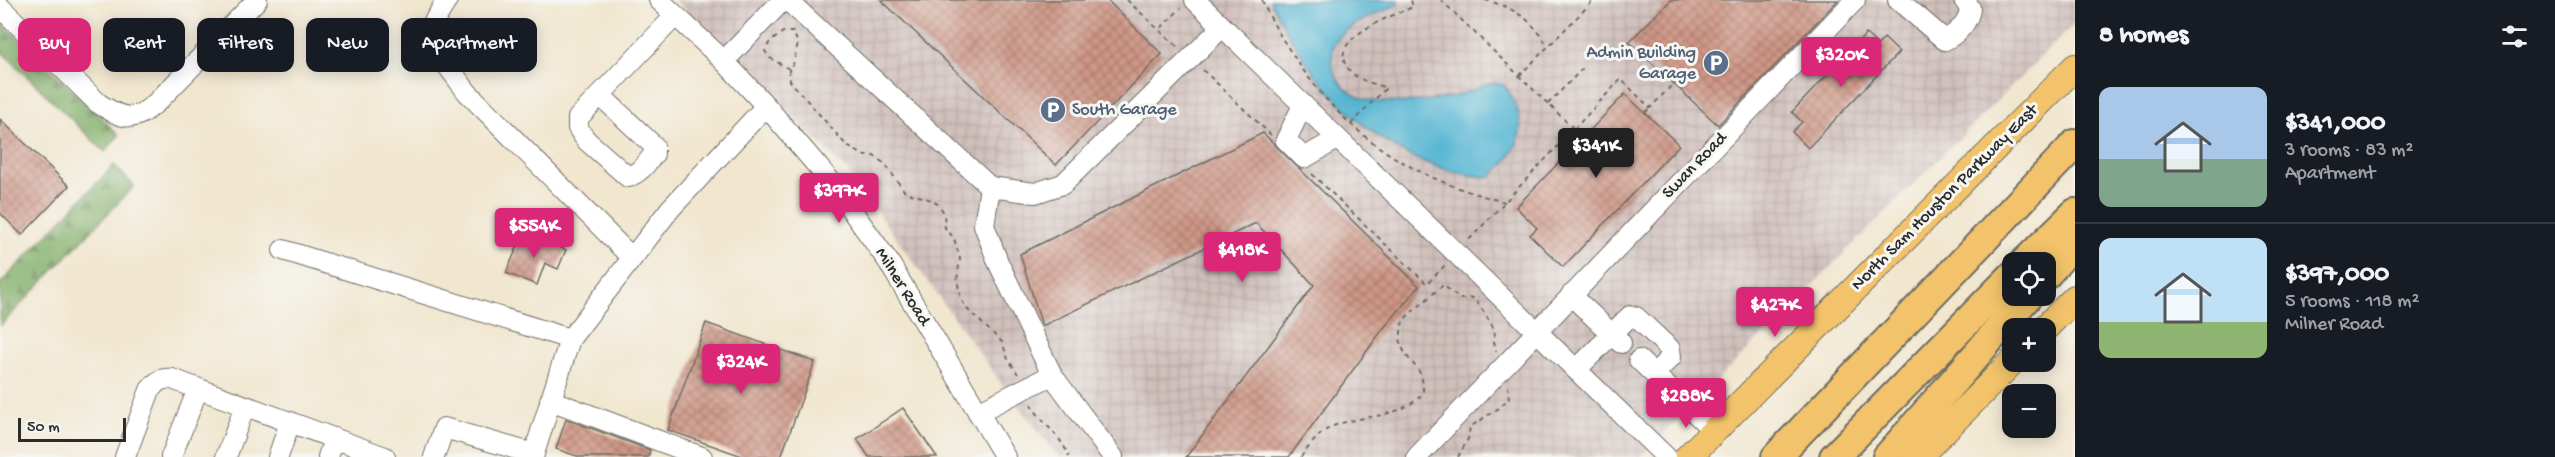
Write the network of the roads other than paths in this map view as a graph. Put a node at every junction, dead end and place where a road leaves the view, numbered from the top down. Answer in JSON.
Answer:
{"nodes":[{"id":1,"x":257,"y":0,"type":"edge"},
{"id":2,"x":447,"y":0,"type":"edge"},
{"id":3,"x":659,"y":0,"type":"edge"},
{"id":4,"x":785,"y":0,"type":"edge"},
{"id":5,"x":1195,"y":0,"type":"edge"},
{"id":6,"x":1855,"y":0,"type":"edge"},
{"id":7,"x":1898,"y":0,"type":"edge"},
{"id":8,"x":1964,"y":0,"type":"edge"},
{"id":9,"x":0,"y":7,"type":"edge"},
{"id":10,"x":675,"y":16,"type":"junction"},
{"id":11,"x":1222,"y":27,"type":"junction"},
{"id":12,"x":724,"y":61,"type":"junction"},
{"id":13,"x":2075,"y":67,"type":"edge"},
{"id":14,"x":600,"y":95,"type":"dead end"},
{"id":15,"x":1303,"y":105,"type":"junction"},
{"id":16,"x":766,"y":106,"type":"junction"},
{"id":17,"x":1344,"y":132,"type":"junction"},
{"id":18,"x":2075,"y":144,"type":"edge"},
{"id":19,"x":990,"y":187,"type":"junction"},
{"id":20,"x":2075,"y":213,"type":"edge"},
{"id":21,"x":2075,"y":242,"type":"edge"},
{"id":22,"x":283,"y":250,"type":"dead end"},
{"id":23,"x":2035,"y":252,"type":"edge"},
{"id":24,"x":632,"y":258,"type":"junction"},
{"id":25,"x":2056,"y":264,"type":"edge"},
{"id":26,"x":2002,"y":286,"type":"edge"},
{"id":27,"x":1571,"y":295,"type":"junction"},
{"id":28,"x":2075,"y":298,"type":"edge"},
{"id":29,"x":2019,"y":306,"type":"edge"},
{"id":30,"x":2055,"y":318,"type":"edge"},
{"id":31,"x":1535,"y":332,"type":"junction"},
{"id":32,"x":1616,"y":338,"type":"junction"},
{"id":33,"x":570,"y":339,"type":"junction"},
{"id":34,"x":1639,"y":360,"type":"dead end"},
{"id":35,"x":1576,"y":370,"type":"junction"},
{"id":36,"x":2002,"y":372,"type":"edge"},
{"id":37,"x":1654,"y":374,"type":"junction"},
{"id":38,"x":1052,"y":375,"type":"junction"},
{"id":39,"x":198,"y":389,"type":"junction"},
{"id":40,"x":550,"y":400,"type":"junction"},
{"id":41,"x":245,"y":406,"type":"junction"},
{"id":42,"x":978,"y":412,"type":"junction"},
{"id":43,"x":290,"y":422,"type":"junction"},
{"id":44,"x":1714,"y":431,"type":"junction"},
{"id":45,"x":334,"y":438,"type":"junction"},
{"id":46,"x":484,"y":449,"type":"edge"},
{"id":47,"x":533,"y":455,"type":"edge"},
{"id":48,"x":125,"y":457,"type":"edge"},
{"id":49,"x":171,"y":457,"type":"edge"},
{"id":50,"x":226,"y":457,"type":"edge"},
{"id":51,"x":278,"y":457,"type":"edge"},
{"id":52,"x":328,"y":457,"type":"edge"},
{"id":53,"x":383,"y":457,"type":"edge"},
{"id":54,"x":434,"y":457,"type":"edge"},
{"id":55,"x":702,"y":457,"type":"edge"},
{"id":56,"x":1005,"y":457,"type":"edge"},
{"id":57,"x":1113,"y":457,"type":"edge"},
{"id":58,"x":1417,"y":457,"type":"edge"},
{"id":59,"x":1666,"y":457,"type":"edge"},
{"id":60,"x":1688,"y":457,"type":"edge"},
{"id":61,"x":1776,"y":457,"type":"edge"},
{"id":62,"x":1834,"y":457,"type":"edge"},
{"id":63,"x":1887,"y":457,"type":"edge"},
{"id":64,"x":1918,"y":457,"type":"edge"}],
"edges":[{"from":1,"to":9,"type":"street"},
{"from":2,"to":24,"type":"street"},
{"from":3,"to":10,"type":"street","name":"Milner Road"},
{"from":4,"to":12,"type":"street"},
{"from":4,"to":19,"type":"street"},
{"from":5,"to":11,"type":"street"},
{"from":6,"to":27,"type":"street","name":"Swan Road"},
{"from":7,"to":8,"type":"street"},
{"from":10,"to":12,"type":"street","name":"Milner Road"},
{"from":10,"to":14,"type":"street"},
{"from":11,"to":15,"type":"street"},
{"from":11,"to":19,"type":"street"},
{"from":12,"to":16,"type":"street","name":"Milner Road"},
{"from":13,"to":44,"type":"main road","name":"North Sam Houston Parkway East"},
{"from":15,"to":17,"type":"street"},
{"from":15,"to":17,"type":"street"},
{"from":16,"to":24,"type":"street"},
{"from":16,"to":42,"type":"street","name":"Milner Road"},
{"from":17,"to":31,"type":"street"},
{"from":18,"to":61,"type":"highway"},
{"from":19,"to":38,"type":"street"},
{"from":20,"to":23,"type":"highway"},
{"from":21,"to":25,"type":"highway"},
{"from":22,"to":33,"type":"street"},
{"from":24,"to":33,"type":"street"},
{"from":26,"to":62,"type":"highway"},
{"from":27,"to":31,"type":"street","name":"Swan Road"},
{"from":27,"to":32,"type":"street"},
{"from":28,"to":30,"type":"main road"},
{"from":29,"to":63,"type":"highway"},
{"from":31,"to":35,"type":"street"},
{"from":31,"to":58,"type":"street","name":"Swan Road"},
{"from":32,"to":35,"type":"street"},
{"from":32,"to":37,"type":"street"},
{"from":33,"to":40,"type":"street"},
{"from":34,"to":37,"type":"street"},
{"from":35,"to":59,"type":"street"},
{"from":36,"to":64,"type":"main road"},
{"from":37,"to":44,"type":"street"},
{"from":38,"to":42,"type":"street"},
{"from":38,"to":57,"type":"street"},
{"from":39,"to":41,"type":"street"},
{"from":39,"to":48,"type":"street"},
{"from":39,"to":49,"type":"street"},
{"from":40,"to":47,"type":"street"},
{"from":40,"to":55,"type":"street"},
{"from":41,"to":43,"type":"street"},
{"from":41,"to":50,"type":"street"},
{"from":42,"to":56,"type":"street","name":"Milner Road"},
{"from":43,"to":45,"type":"street"},
{"from":43,"to":51,"type":"street"},
{"from":44,"to":60,"type":"main road","name":"North Sam Houston Parkway East"},
{"from":45,"to":52,"type":"street"},
{"from":45,"to":53,"type":"street"},
{"from":46,"to":47,"type":"street"},
{"from":46,"to":54,"type":"street"}]}
